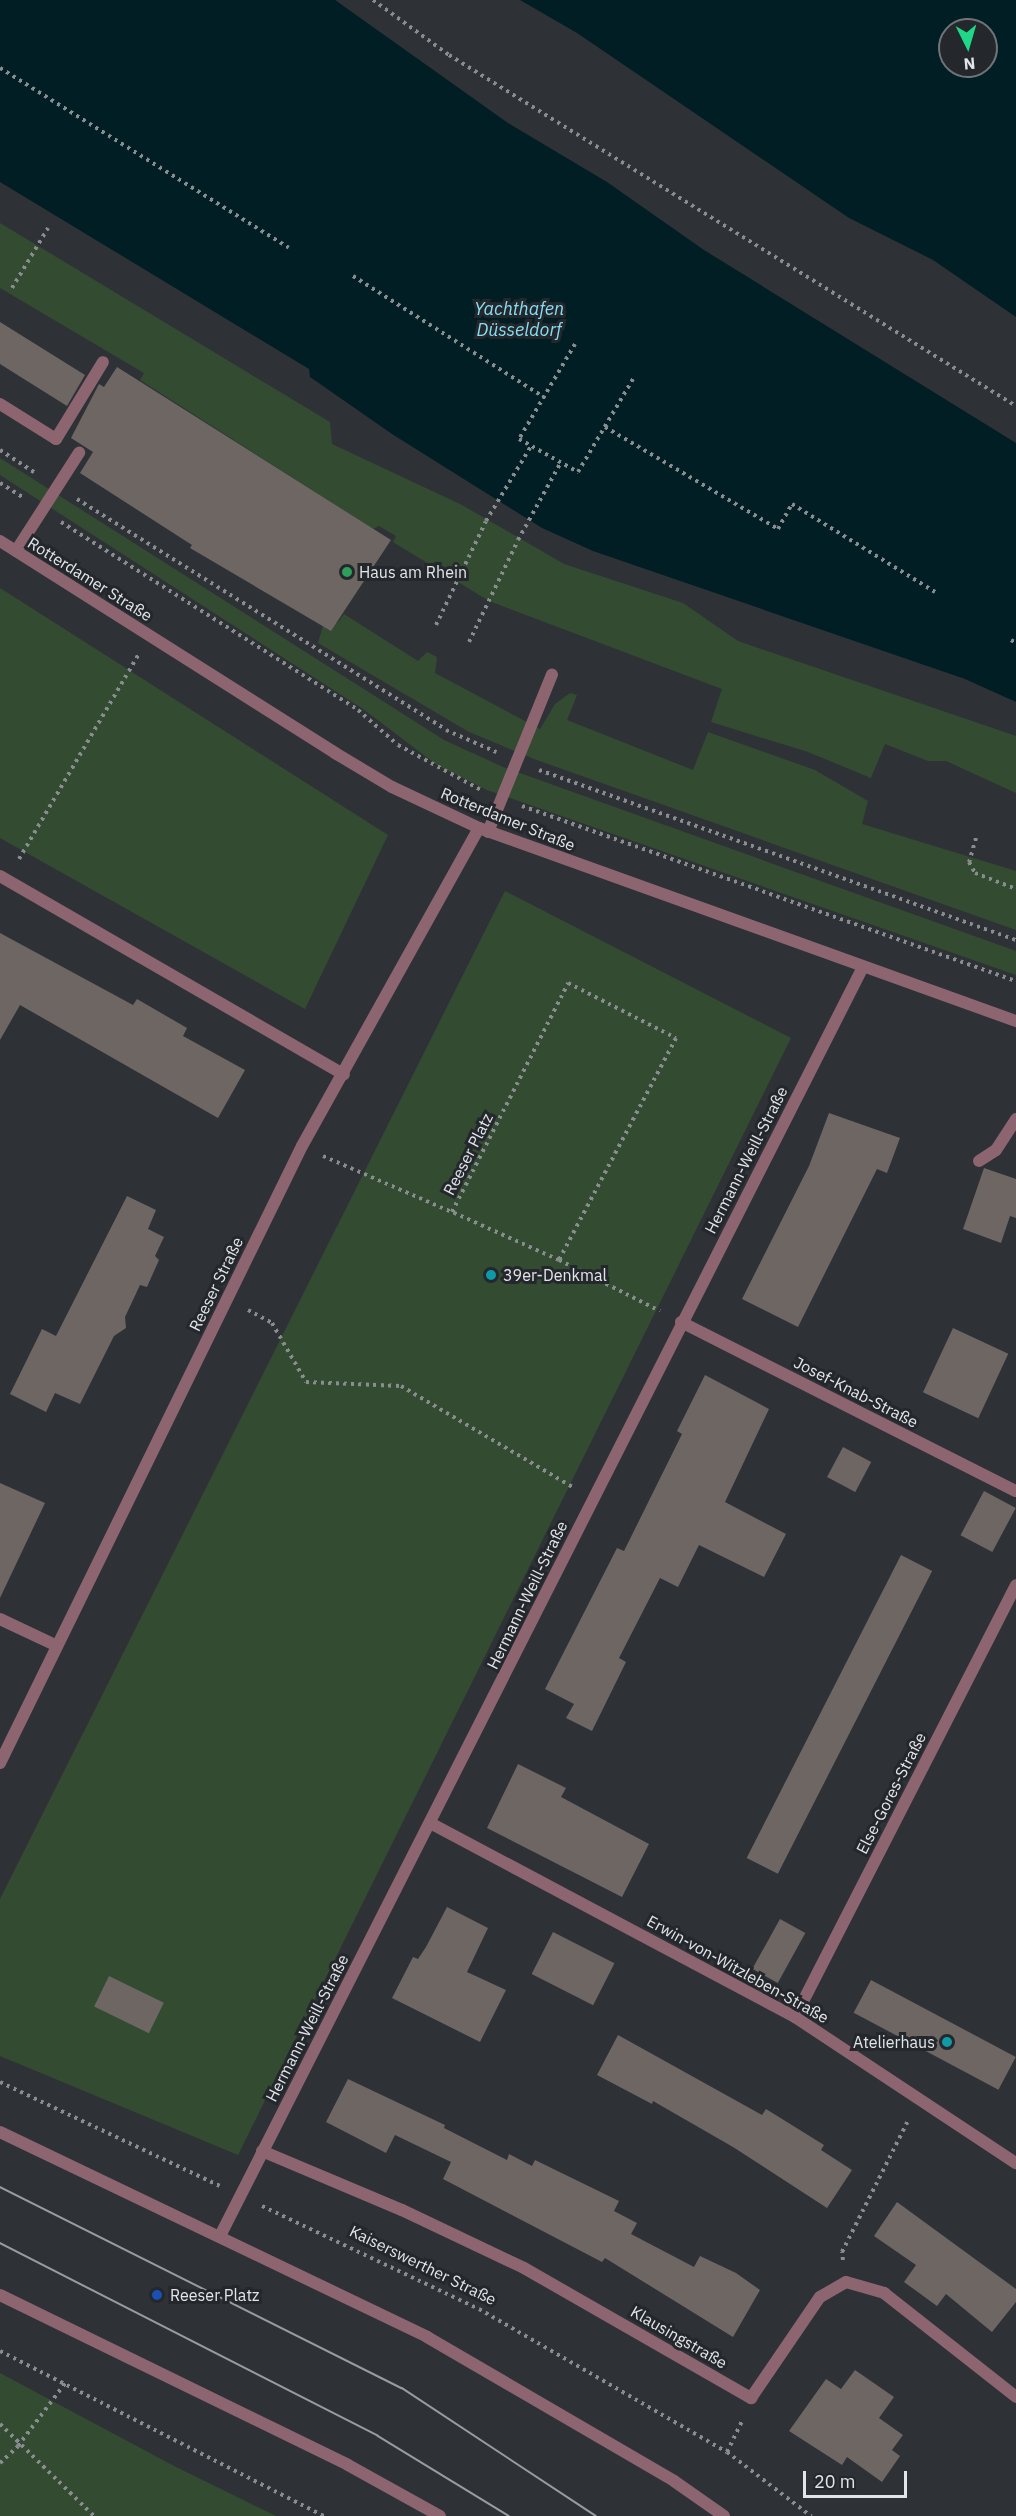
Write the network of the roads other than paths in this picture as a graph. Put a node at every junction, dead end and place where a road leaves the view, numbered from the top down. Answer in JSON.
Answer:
{"nodes":[{"id":1,"x":103,"y":362,"type":"dead end"},
{"id":2,"x":0,"y":404,"type":"edge"},
{"id":3,"x":79,"y":453,"type":"dead end"},
{"id":4,"x":0,"y":541,"type":"edge"},
{"id":5,"x":16,"y":551,"type":"junction"},
{"id":6,"x":552,"y":674,"type":"dead end"},
{"id":7,"x":484,"y":830,"type":"junction"},
{"id":8,"x":3,"y":878,"type":"edge"},
{"id":9,"x":863,"y":967,"type":"junction"},
{"id":10,"x":1016,"y":1021,"type":"edge"},
{"id":11,"x":344,"y":1075,"type":"junction"},
{"id":12,"x":1016,"y":1119,"type":"edge"},
{"id":13,"x":979,"y":1161,"type":"dead end"},
{"id":14,"x":681,"y":1322,"type":"junction"},
{"id":15,"x":1016,"y":1491,"type":"edge"},
{"id":16,"x":1016,"y":1585,"type":"edge"},
{"id":17,"x":0,"y":1619,"type":"edge"},
{"id":18,"x":57,"y":1646,"type":"junction"},
{"id":19,"x":0,"y":1763,"type":"edge"},
{"id":20,"x":432,"y":1824,"type":"junction"},
{"id":21,"x":795,"y":2017,"type":"junction"},
{"id":22,"x":0,"y":2132,"type":"edge"},
{"id":23,"x":262,"y":2151,"type":"junction"},
{"id":24,"x":1016,"y":2163,"type":"edge"},
{"id":25,"x":220,"y":2236,"type":"junction"},
{"id":26,"x":0,"y":2295,"type":"edge"},
{"id":27,"x":1016,"y":2397,"type":"edge"},
{"id":28,"x":440,"y":2516,"type":"edge"},
{"id":29,"x":724,"y":2516,"type":"edge"}],
"edges":[{"from":1,"to":2,"type":"street"},
{"from":3,"to":5,"type":"street"},
{"from":4,"to":5,"type":"street","name":"Rotterdamer Straße"},
{"from":5,"to":7,"type":"street","name":"Rotterdamer Straße"},
{"from":6,"to":7,"type":"street","name":"Reeser Straße"},
{"from":7,"to":9,"type":"street","name":"Rotterdamer Straße"},
{"from":7,"to":11,"type":"street","name":"Reeser Straße"},
{"from":8,"to":11,"type":"street"},
{"from":9,"to":10,"type":"street","name":"Rotterdamer Straße"},
{"from":9,"to":14,"type":"street","name":"Hermann-Weill-Straße"},
{"from":11,"to":18,"type":"street","name":"Reeser Straße"},
{"from":12,"to":13,"type":"street"},
{"from":14,"to":15,"type":"street","name":"Josef-Knab-Straße"},
{"from":14,"to":20,"type":"street","name":"Hermann-Weill-Straße"},
{"from":16,"to":21,"type":"street","name":"Else-Gores-Straße"},
{"from":17,"to":18,"type":"street"},
{"from":18,"to":19,"type":"street","name":"Reeser Straße"},
{"from":20,"to":21,"type":"street","name":"Erwin-von-Witzleben-Straße"},
{"from":20,"to":23,"type":"street","name":"Hermann-Weill-Straße"},
{"from":21,"to":24,"type":"street","name":"Erwin-von-Witzleben-Straße"},
{"from":22,"to":25,"type":"street"},
{"from":23,"to":25,"type":"street","name":"Hermann-Weill-Straße"},
{"from":23,"to":27,"type":"street","name":"Klausingstraße"},
{"from":25,"to":29,"type":"street"},
{"from":26,"to":28,"type":"street"}]}
